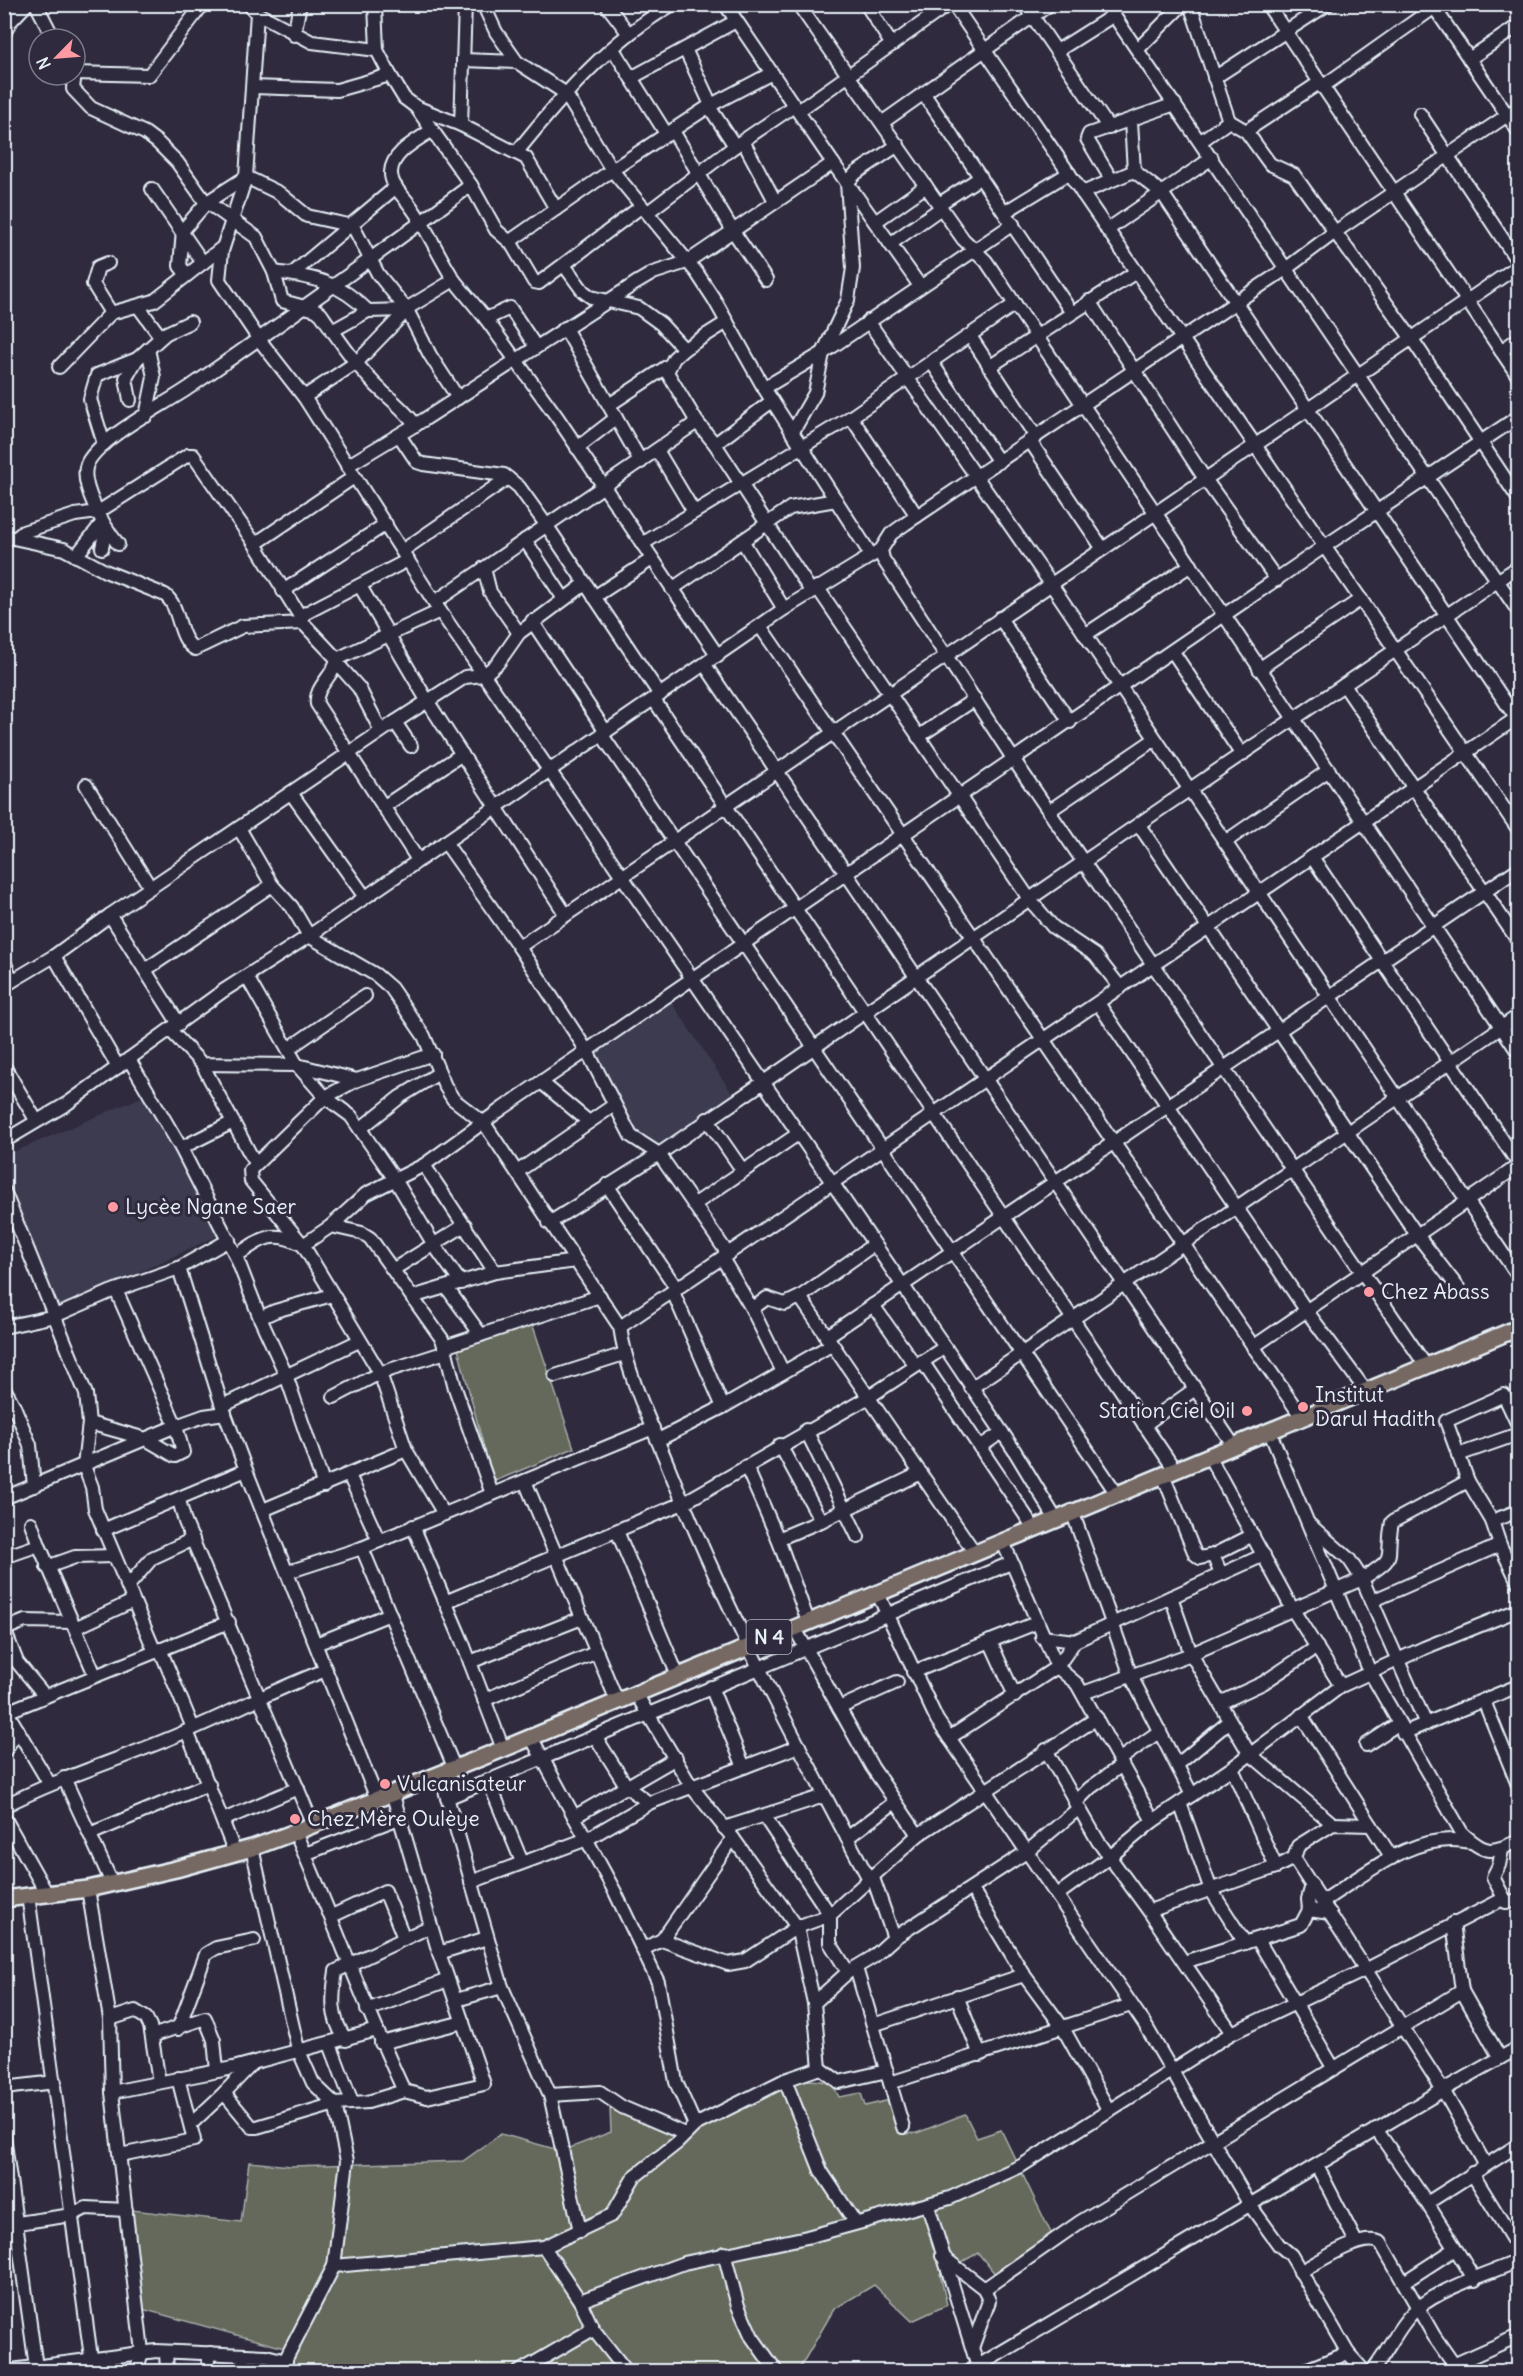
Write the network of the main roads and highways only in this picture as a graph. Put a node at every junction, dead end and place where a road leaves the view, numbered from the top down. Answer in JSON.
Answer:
{"nodes":[{"id":1,"x":1518,"y":1328,"type":"edge"},
{"id":2,"x":4,"y":1899,"type":"edge"}],
"edges":[{"from":1,"to":2,"type":"main road","number":"N 4"}]}
